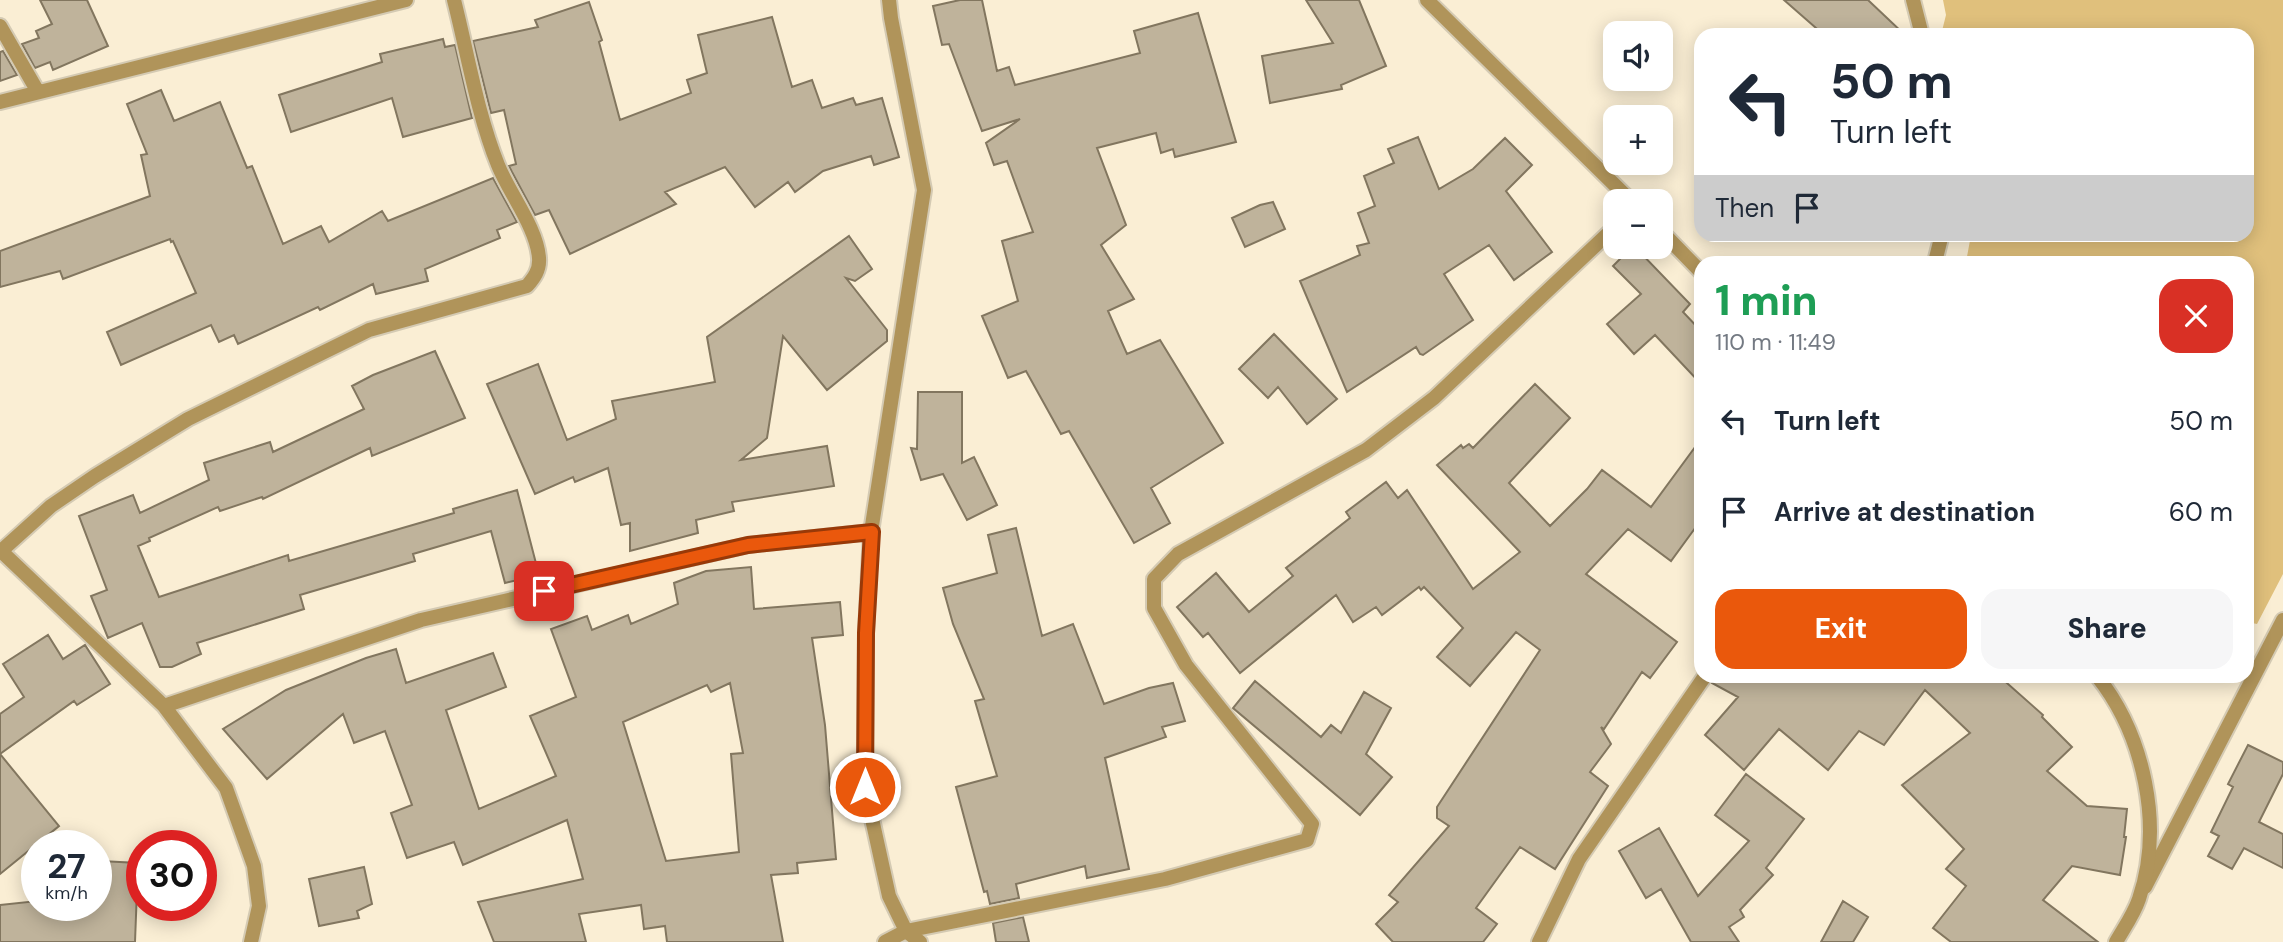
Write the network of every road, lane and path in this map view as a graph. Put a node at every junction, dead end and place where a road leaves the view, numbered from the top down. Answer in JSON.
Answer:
{"nodes":[{"id":1,"x":407,"y":0,"type":"edge"},
{"id":2,"x":454,"y":0,"type":"edge"},
{"id":3,"x":889,"y":0,"type":"edge"},
{"id":4,"x":1427,"y":0,"type":"edge"},
{"id":5,"x":1913,"y":0,"type":"edge"},
{"id":6,"x":0,"y":26,"type":"edge"},
{"id":7,"x":1920,"y":28,"type":"edge"},
{"id":8,"x":38,"y":92,"type":"junction"},
{"id":9,"x":0,"y":102,"type":"edge"},
{"id":10,"x":1619,"y":189,"type":"edge"},
{"id":11,"x":1603,"y":238,"type":"edge"},
{"id":12,"x":1673,"y":243,"type":"edge"},
{"id":13,"x":1694,"y":265,"type":"edge"},
{"id":14,"x":872,"y":532,"type":"junction"},
{"id":15,"x":0,"y":551,"type":"edge"},
{"id":16,"x":2283,"y":620,"type":"edge"},
{"id":17,"x":2254,"y":676,"type":"edge"},
{"id":18,"x":1700,"y":683,"type":"edge"},
{"id":19,"x":2102,"y":683,"type":"edge"},
{"id":20,"x":2250,"y":683,"type":"edge"},
{"id":21,"x":164,"y":706,"type":"junction"},
{"id":22,"x":2138,"y":900,"type":"junction"},
{"id":23,"x":906,"y":931,"type":"junction"},
{"id":24,"x":251,"y":942,"type":"edge"},
{"id":25,"x":885,"y":942,"type":"edge"},
{"id":26,"x":920,"y":942,"type":"edge"},
{"id":27,"x":1539,"y":942,"type":"edge"},
{"id":28,"x":2116,"y":942,"type":"edge"}],
"edges":[{"from":1,"to":8,"type":"street"},
{"from":2,"to":15,"type":"street"},
{"from":3,"to":14,"type":"street"},
{"from":4,"to":10,"type":"street"},
{"from":5,"to":7,"type":"street"},
{"from":6,"to":8,"type":"street"},
{"from":8,"to":9,"type":"street"},
{"from":11,"to":23,"type":"street"},
{"from":12,"to":13,"type":"street"},
{"from":14,"to":21,"type":"street"},
{"from":14,"to":23,"type":"street"},
{"from":15,"to":21,"type":"street"},
{"from":16,"to":17,"type":"street"},
{"from":18,"to":27,"type":"street"},
{"from":19,"to":22,"type":"street"},
{"from":20,"to":22,"type":"street"},
{"from":21,"to":24,"type":"street"},
{"from":22,"to":28,"type":"street"},
{"from":23,"to":25,"type":"street"},
{"from":23,"to":26,"type":"street"}]}
